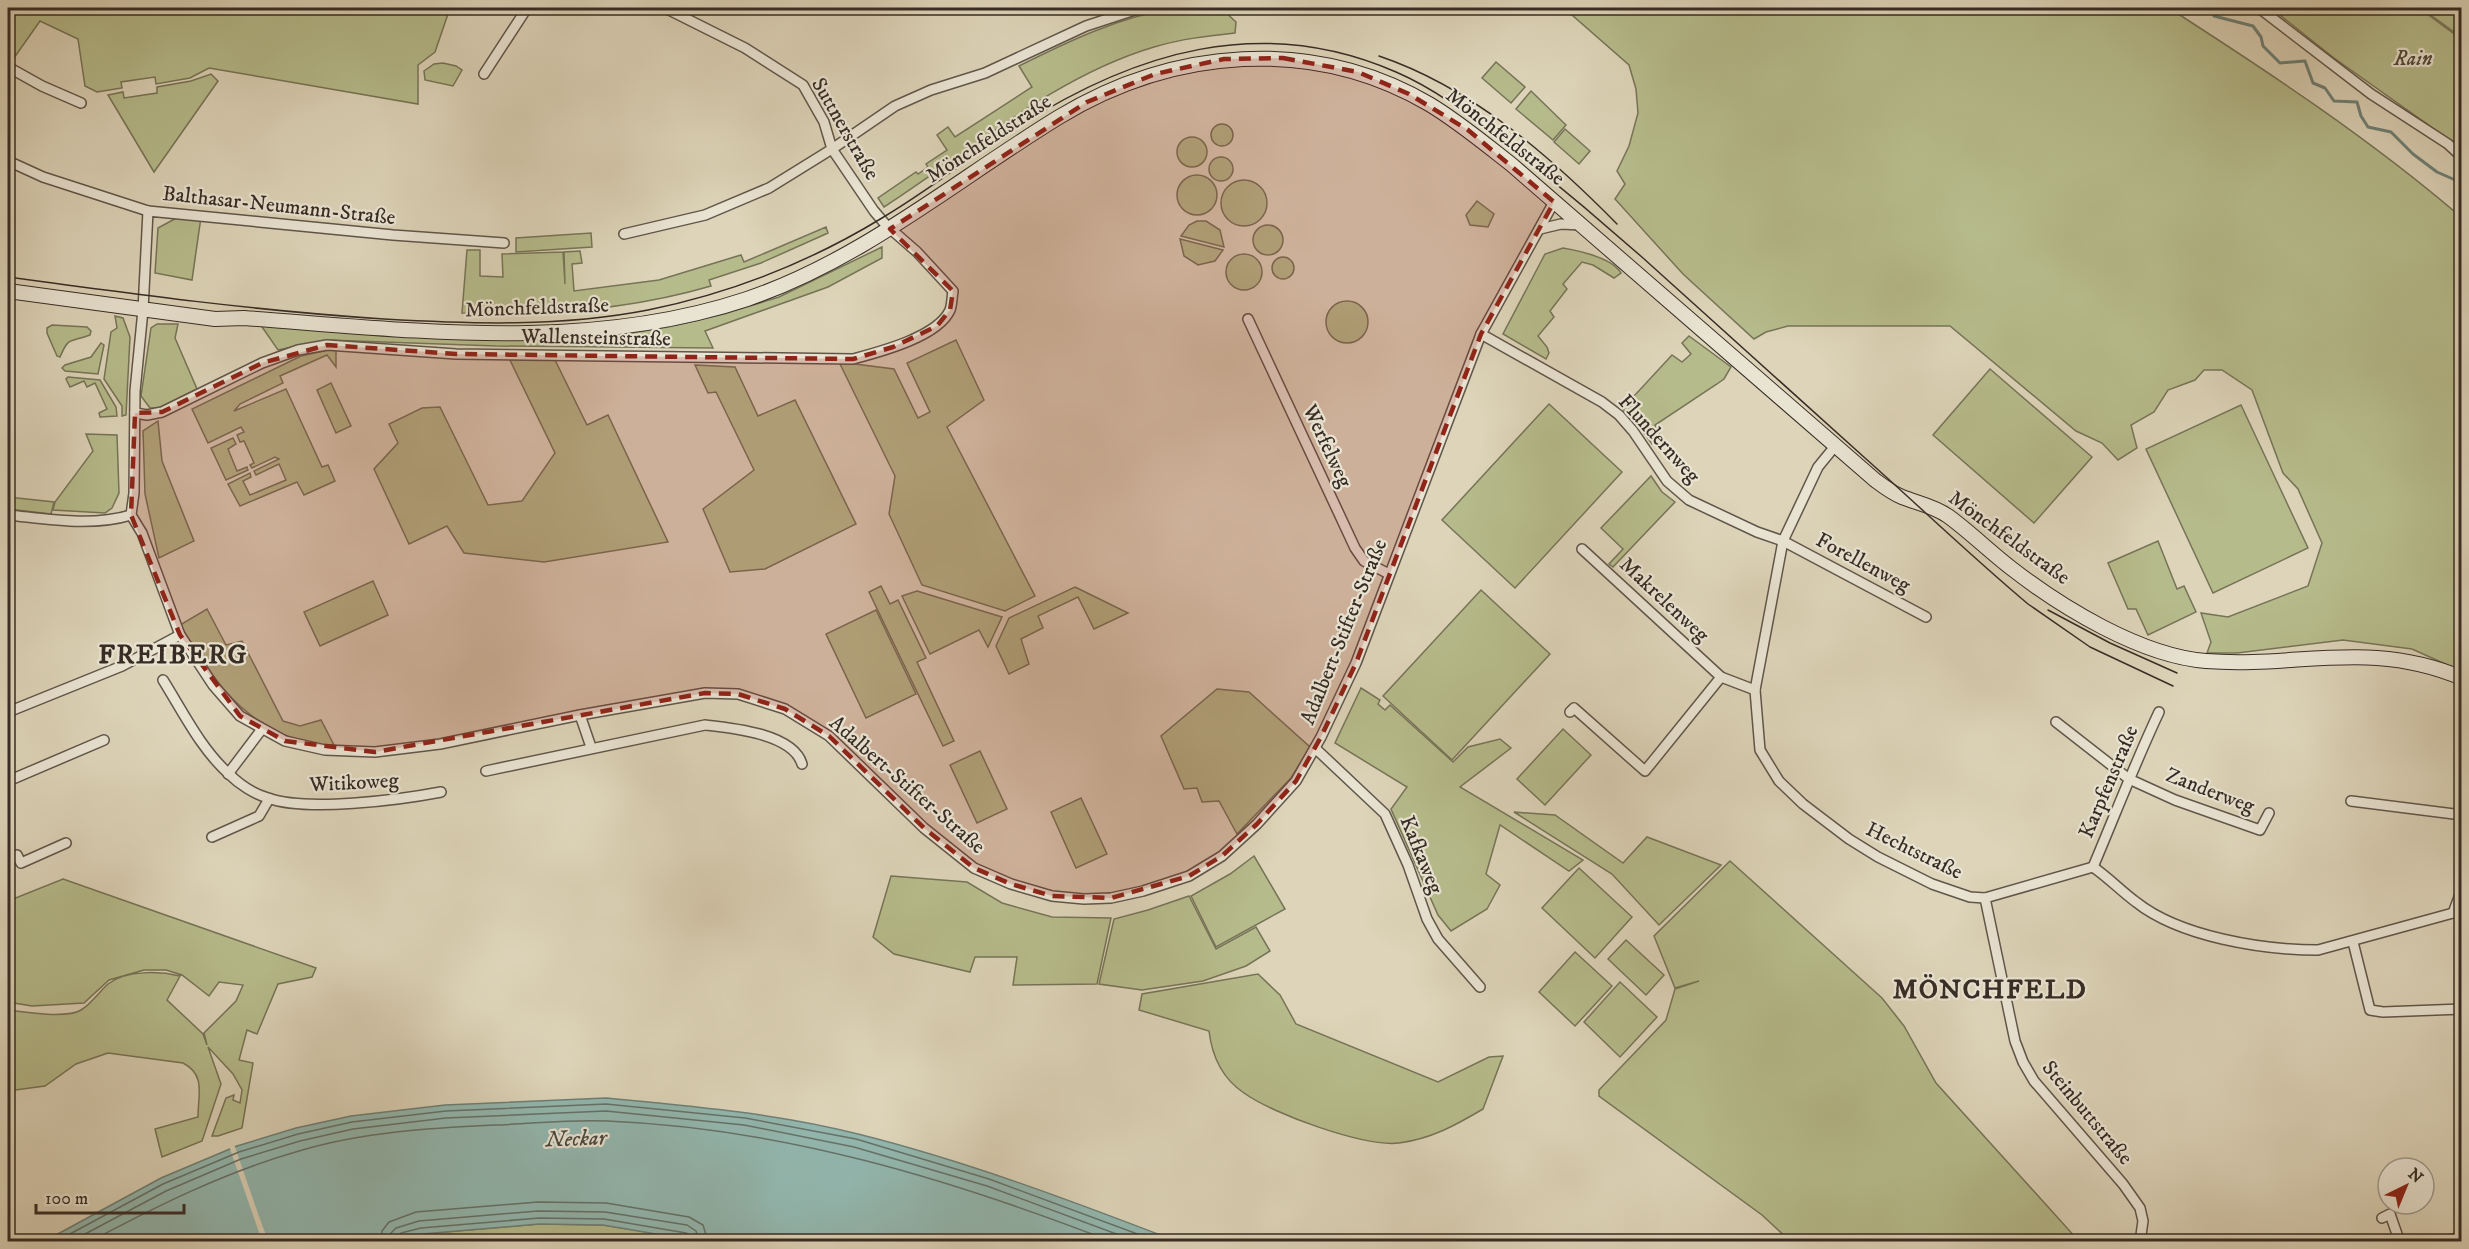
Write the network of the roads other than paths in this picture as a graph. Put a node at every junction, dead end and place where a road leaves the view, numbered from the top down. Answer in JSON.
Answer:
{"nodes":[{"id":1,"x":527,"y":8,"type":"edge"},
{"id":2,"x":665,"y":8,"type":"edge"},
{"id":3,"x":1141,"y":8,"type":"edge"},
{"id":4,"x":2259,"y":8,"type":"edge"},
{"id":5,"x":8,"y":67,"type":"edge"},
{"id":6,"x":484,"y":74,"type":"dead end"},
{"id":7,"x":81,"y":103,"type":"dead end"},
{"id":8,"x":832,"y":149,"type":"junction"},
{"id":9,"x":2462,"y":157,"type":"edge"},
{"id":10,"x":8,"y":161,"type":"edge"},
{"id":11,"x":1554,"y":202,"type":"junction"},
{"id":12,"x":148,"y":211,"type":"junction"},
{"id":13,"x":1581,"y":225,"type":"junction"},
{"id":14,"x":890,"y":229,"type":"junction"},
{"id":15,"x":1540,"y":229,"type":"junction"},
{"id":16,"x":624,"y":234,"type":"dead end"},
{"id":17,"x":504,"y":243,"type":"dead end"},
{"id":18,"x":8,"y":291,"type":"edge"},
{"id":19,"x":143,"y":310,"type":"junction"},
{"id":20,"x":1248,"y":319,"type":"dead end"},
{"id":21,"x":1481,"y":334,"type":"junction"},
{"id":22,"x":135,"y":413,"type":"junction"},
{"id":23,"x":1836,"y":445,"type":"junction"},
{"id":24,"x":8,"y":515,"type":"edge"},
{"id":25,"x":131,"y":515,"type":"junction"},
{"id":26,"x":1783,"y":541,"type":"junction"},
{"id":27,"x":1582,"y":549,"type":"dead end"},
{"id":28,"x":1389,"y":574,"type":"junction"},
{"id":29,"x":1926,"y":617,"type":"dead end"},
{"id":30,"x":180,"y":635,"type":"junction"},
{"id":31,"x":1721,"y":677,"type":"junction"},
{"id":32,"x":2462,"y":678,"type":"edge"},
{"id":33,"x":163,"y":680,"type":"dead end"},
{"id":34,"x":1755,"y":690,"type":"junction"},
{"id":35,"x":8,"y":712,"type":"edge"},
{"id":36,"x":1570,"y":712,"type":"dead end"},
{"id":37,"x":2159,"y":712,"type":"dead end"},
{"id":38,"x":580,"y":715,"type":"junction"},
{"id":39,"x":2056,"y":722,"type":"dead end"},
{"id":40,"x":262,"y":729,"type":"junction"},
{"id":41,"x":104,"y":740,"type":"dead end"},
{"id":42,"x":591,"y":747,"type":"junction"},
{"id":43,"x":1315,"y":748,"type":"junction"},
{"id":44,"x":802,"y":764,"type":"dead end"},
{"id":45,"x":486,"y":771,"type":"dead end"},
{"id":46,"x":228,"y":774,"type":"junction"},
{"id":47,"x":2129,"y":779,"type":"junction"},
{"id":48,"x":8,"y":781,"type":"edge"},
{"id":49,"x":441,"y":792,"type":"dead end"},
{"id":50,"x":269,"y":799,"type":"junction"},
{"id":51,"x":2351,"y":801,"type":"dead end"},
{"id":52,"x":2269,"y":813,"type":"dead end"},
{"id":53,"x":2462,"y":815,"type":"edge"},
{"id":54,"x":212,"y":837,"type":"dead end"},
{"id":55,"x":66,"y":843,"type":"dead end"},
{"id":56,"x":8,"y":860,"type":"edge"},
{"id":57,"x":2093,"y":867,"type":"junction"},
{"id":58,"x":2462,"y":889,"type":"edge"},
{"id":59,"x":1985,"y":898,"type":"junction"},
{"id":60,"x":2453,"y":913,"type":"junction"},
{"id":61,"x":2462,"y":919,"type":"edge"},
{"id":62,"x":2353,"y":942,"type":"junction"},
{"id":63,"x":1480,"y":987,"type":"dead end"},
{"id":64,"x":2462,"y":1009,"type":"edge"},
{"id":65,"x":2382,"y":1218,"type":"dead end"},
{"id":66,"x":2462,"y":1238,"type":"edge"},
{"id":67,"x":2140,"y":1242,"type":"edge"},
{"id":68,"x":2402,"y":1242,"type":"edge"},
{"id":69,"x":2439,"y":1242,"type":"edge"}],
"edges":[{"from":1,"to":6,"type":"street"},
{"from":2,"to":8,"type":"street","name":"Suttnerstraße"},
{"from":3,"to":8,"type":"street"},
{"from":4,"to":9,"type":"street"},
{"from":5,"to":7,"type":"street"},
{"from":8,"to":14,"type":"street","name":"Suttnerstraße"},
{"from":8,"to":16,"type":"street"},
{"from":10,"to":12,"type":"street"},
{"from":11,"to":13,"type":"main road","name":"Mönchfeldstraße"},
{"from":11,"to":14,"type":"main road","name":"Mönchfeldstraße"},
{"from":11,"to":15,"type":"street","name":"Adalbert-Stifter-Straße"},
{"from":12,"to":17,"type":"street","name":"Balthasar-Neumann-Straße"},
{"from":12,"to":19,"type":"street","name":"Balthasar-Neumann-Straße"},
{"from":13,"to":15,"type":"street"},
{"from":13,"to":23,"type":"main road","name":"Mönchfeldstraße"},
{"from":14,"to":19,"type":"main road","name":"Mönchfeldstraße"},
{"from":14,"to":22,"type":"street","name":"Wallensteinstraße"},
{"from":15,"to":21,"type":"street","name":"Adalbert-Stifter-Straße"},
{"from":18,"to":19,"type":"main road","name":"Mönchfeldstraße"},
{"from":19,"to":22,"type":"street"},
{"from":20,"to":28,"type":"street","name":"Werfelweg"},
{"from":21,"to":26,"type":"street","name":"Flundernweg"},
{"from":21,"to":28,"type":"street","name":"Adalbert-Stifter-Straße"},
{"from":22,"to":25,"type":"street"},
{"from":23,"to":26,"type":"street","name":"Hechtstraße"},
{"from":23,"to":32,"type":"main road","name":"Mönchfeldstraße"},
{"from":24,"to":25,"type":"street"},
{"from":25,"to":30,"type":"street","name":"Adalbert-Stifter-Straße"},
{"from":26,"to":29,"type":"street","name":"Forellenweg"},
{"from":26,"to":34,"type":"street","name":"Hechtstraße"},
{"from":27,"to":31,"type":"street","name":"Makrelenweg"},
{"from":28,"to":43,"type":"street","name":"Adalbert-Stifter-Straße"},
{"from":30,"to":35,"type":"street"},
{"from":30,"to":40,"type":"street","name":"Adalbert-Stifter-Straße"},
{"from":31,"to":34,"type":"street","name":"Makrelenweg"},
{"from":31,"to":36,"type":"street"},
{"from":33,"to":46,"type":"street","name":"Witikoweg"},
{"from":34,"to":59,"type":"street","name":"Hechtstraße"},
{"from":37,"to":47,"type":"street","name":"Karpfenstraße"},
{"from":38,"to":40,"type":"street","name":"Adalbert-Stifter-Straße"},
{"from":38,"to":42,"type":"street"},
{"from":38,"to":43,"type":"street","name":"Adalbert-Stifter-Straße"},
{"from":39,"to":47,"type":"street"},
{"from":40,"to":46,"type":"street"},
{"from":41,"to":48,"type":"street"},
{"from":42,"to":44,"type":"street"},
{"from":42,"to":45,"type":"street"},
{"from":43,"to":63,"type":"street","name":"Kafkaweg"},
{"from":46,"to":50,"type":"street","name":"Witikoweg"},
{"from":47,"to":52,"type":"street","name":"Zanderweg"},
{"from":47,"to":57,"type":"street","name":"Karpfenstraße"},
{"from":49,"to":50,"type":"street","name":"Witikoweg"},
{"from":50,"to":54,"type":"street"},
{"from":51,"to":53,"type":"street"},
{"from":55,"to":56,"type":"street"},
{"from":57,"to":59,"type":"street","name":"Hechtstraße"},
{"from":57,"to":62,"type":"street"},
{"from":58,"to":60,"type":"street"},
{"from":59,"to":67,"type":"street","name":"Steinbuttstraße"},
{"from":60,"to":61,"type":"street"},
{"from":60,"to":62,"type":"street"},
{"from":62,"to":64,"type":"street"},
{"from":65,"to":68,"type":"street"},
{"from":66,"to":69,"type":"street"}]}
